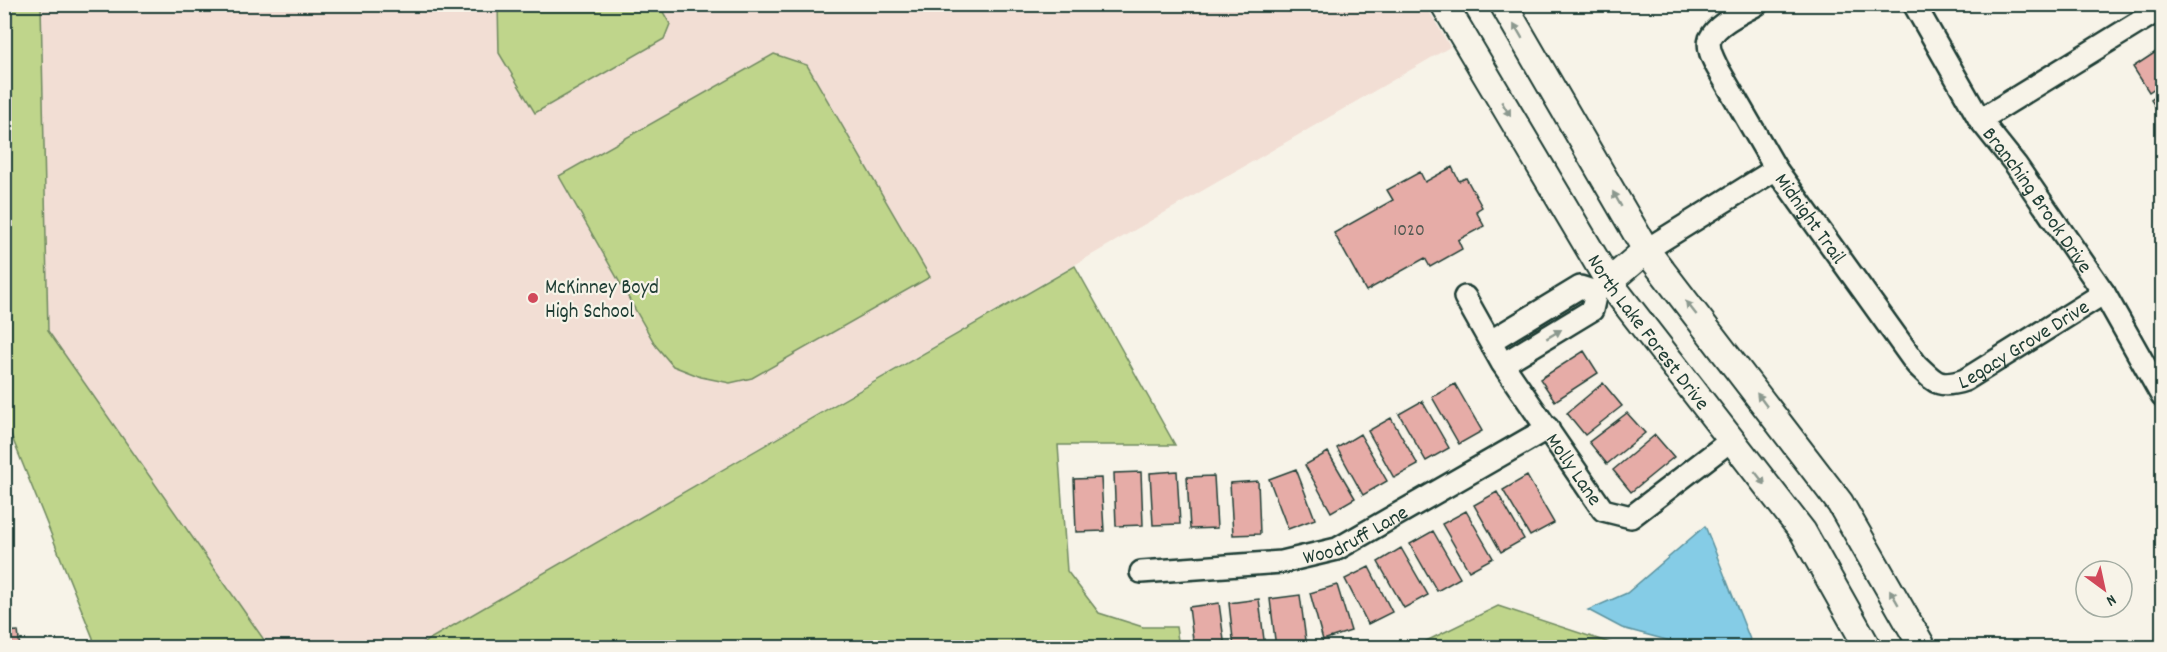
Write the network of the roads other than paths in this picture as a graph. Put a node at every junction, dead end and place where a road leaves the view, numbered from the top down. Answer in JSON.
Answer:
{"nodes":[{"id":1,"x":1444,"y":4,"type":"edge"},
{"id":2,"x":1503,"y":4,"type":"edge"},
{"id":3,"x":1757,"y":4,"type":"edge"},
{"id":4,"x":1914,"y":4,"type":"edge"},
{"id":5,"x":2163,"y":8,"type":"edge"},
{"id":6,"x":1980,"y":120,"type":"junction"},
{"id":7,"x":1776,"y":168,"type":"junction"},
{"id":8,"x":1646,"y":250,"type":"junction"},
{"id":9,"x":1602,"y":287,"type":"junction"},
{"id":10,"x":2104,"y":292,"type":"junction"},
{"id":11,"x":1465,"y":297,"type":"dead end"},
{"id":12,"x":1491,"y":341,"type":"junction"},
{"id":13,"x":1503,"y":364,"type":"junction"},
{"id":14,"x":1937,"y":384,"type":"joint"},
{"id":15,"x":2163,"y":396,"type":"edge"},
{"id":16,"x":1548,"y":428,"type":"junction"},
{"id":17,"x":1730,"y":441,"type":"junction"},
{"id":18,"x":1141,"y":572,"type":"dead end"},
{"id":19,"x":1868,"y":648,"type":"edge"},
{"id":20,"x":1923,"y":648,"type":"edge"}],
"edges":[{"from":1,"to":9,"type":"main road","name":"North Lake Forest Drive","one_way":true},
{"from":8,"to":2,"type":"main road","one_way":true},
{"from":3,"to":7,"type":"street","name":"Midnight Trail"},
{"from":4,"to":6,"type":"street","name":"Branching Brook Drive"},
{"from":5,"to":6,"type":"street"},
{"from":6,"to":10,"type":"street","name":"Branching Brook Drive"},
{"from":7,"to":8,"type":"street"},
{"from":7,"to":14,"type":"street","name":"Midnight Trail"},
{"from":8,"to":9,"type":"main road"},
{"from":20,"to":8,"type":"main road","one_way":true},
{"from":9,"to":12,"type":"street"},
{"from":13,"to":9,"type":"street","one_way":true},
{"from":9,"to":17,"type":"main road","name":"North Lake Forest Drive"},
{"from":10,"to":14,"type":"street","name":"Legacy Grove Drive"},
{"from":10,"to":15,"type":"street","name":"Branching Brook Drive"},
{"from":11,"to":12,"type":"street","name":"Molly Lane"},
{"from":12,"to":13,"type":"street","name":"Molly Lane"},
{"from":13,"to":16,"type":"street","name":"Molly Lane"},
{"from":16,"to":17,"type":"street","name":"Molly Lane"},
{"from":16,"to":18,"type":"street","name":"Woodruff Lane"},
{"from":17,"to":19,"type":"main road","name":"North Lake Forest Drive","one_way":true}]}
